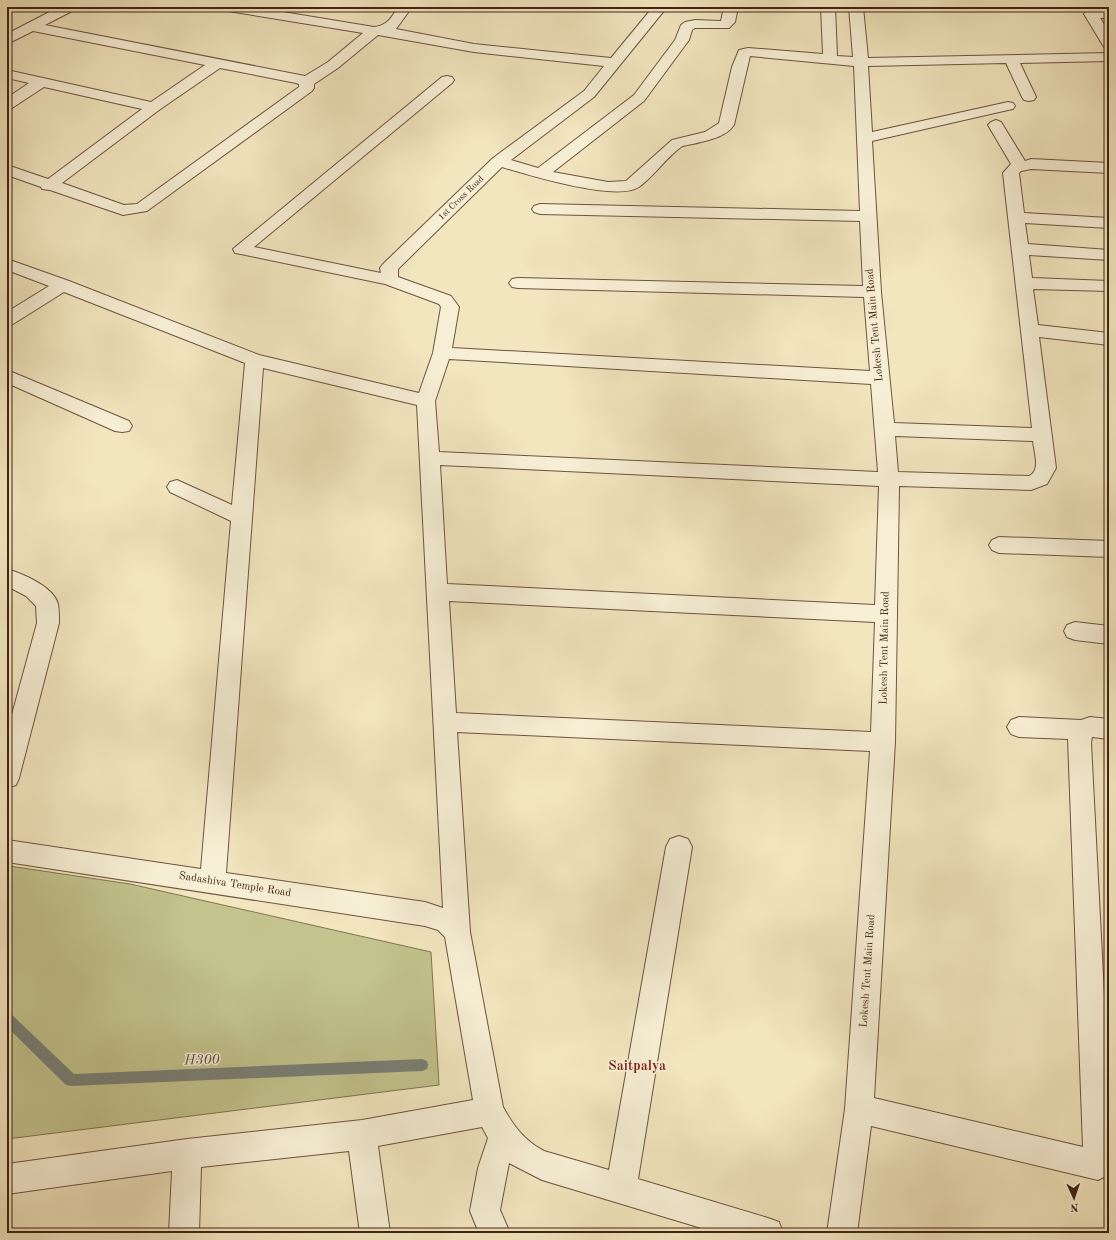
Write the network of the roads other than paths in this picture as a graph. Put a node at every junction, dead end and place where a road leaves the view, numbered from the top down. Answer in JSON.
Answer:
{"nodes":[{"id":1,"x":69,"y":7,"type":"edge"},
{"id":2,"x":228,"y":7,"type":"edge"},
{"id":3,"x":405,"y":7,"type":"edge"},
{"id":4,"x":660,"y":7,"type":"edge"},
{"id":5,"x":731,"y":7,"type":"edge"},
{"id":6,"x":828,"y":7,"type":"edge"},
{"id":7,"x":856,"y":7,"type":"edge"},
{"id":8,"x":1109,"y":14,"type":"edge"},
{"id":9,"x":32,"y":27,"type":"junction"},
{"id":10,"x":379,"y":31,"type":"junction"},
{"id":11,"x":7,"y":40,"type":"edge"},
{"id":12,"x":1109,"y":44,"type":"edge"},
{"id":13,"x":1109,"y":56,"type":"edge"},
{"id":14,"x":830,"y":59,"type":"junction"},
{"id":15,"x":1011,"y":59,"type":"junction"},
{"id":16,"x":861,"y":62,"type":"junction"},
{"id":17,"x":217,"y":63,"type":"junction"},
{"id":18,"x":614,"y":63,"type":"junction"},
{"id":19,"x":7,"y":74,"type":"edge"},
{"id":20,"x":447,"y":80,"type":"dead end"},
{"id":21,"x":41,"y":82,"type":"junction"},
{"id":22,"x":306,"y":82,"type":"junction"},
{"id":23,"x":1029,"y":97,"type":"dead end"},
{"id":24,"x":7,"y":105,"type":"edge"},
{"id":25,"x":1008,"y":106,"type":"dead end"},
{"id":26,"x":154,"y":107,"type":"junction"},
{"id":27,"x":996,"y":125,"type":"dead end"},
{"id":28,"x":864,"y":138,"type":"junction"},
{"id":29,"x":499,"y":161,"type":"junction"},
{"id":30,"x":1020,"y":166,"type":"junction"},
{"id":31,"x":1109,"y":168,"type":"edge"},
{"id":32,"x":7,"y":170,"type":"edge"},
{"id":33,"x":540,"y":174,"type":"junction"},
{"id":34,"x":48,"y":186,"type":"junction"},
{"id":35,"x":540,"y":208,"type":"dead end"},
{"id":36,"x":868,"y":216,"type":"junction"},
{"id":37,"x":1016,"y":216,"type":"junction"},
{"id":38,"x":1109,"y":223,"type":"edge"},
{"id":39,"x":1020,"y":249,"type":"junction"},
{"id":40,"x":1109,"y":255,"type":"edge"},
{"id":41,"x":7,"y":264,"type":"edge"},
{"id":42,"x":390,"y":280,"type":"junction"},
{"id":43,"x":518,"y":283,"type":"dead end"},
{"id":44,"x":1024,"y":283,"type":"junction"},
{"id":45,"x":63,"y":285,"type":"junction"},
{"id":46,"x":1109,"y":286,"type":"edge"},
{"id":47,"x":872,"y":292,"type":"junction"},
{"id":48,"x":7,"y":320,"type":"edge"},
{"id":49,"x":1030,"y":330,"type":"junction"},
{"id":50,"x":1109,"y":339,"type":"edge"},
{"id":51,"x":442,"y":354,"type":"junction"},
{"id":52,"x":254,"y":360,"type":"junction"},
{"id":53,"x":7,"y":376,"type":"edge"},
{"id":54,"x":880,"y":378,"type":"junction"},
{"id":55,"x":426,"y":401,"type":"junction"},
{"id":56,"x":122,"y":426,"type":"dead end"},
{"id":57,"x":884,"y":429,"type":"junction"},
{"id":58,"x":1042,"y":435,"type":"junction"},
{"id":59,"x":429,"y":458,"type":"junction"},
{"id":60,"x":889,"y":479,"type":"junction"},
{"id":61,"x":177,"y":487,"type":"dead end"},
{"id":62,"x":242,"y":518,"type":"junction"},
{"id":63,"x":999,"y":545,"type":"dead end"},
{"id":64,"x":1109,"y":549,"type":"edge"},
{"id":65,"x":7,"y":577,"type":"edge"},
{"id":66,"x":437,"y":592,"type":"junction"},
{"id":67,"x":886,"y":614,"type":"junction"},
{"id":68,"x":1075,"y":631,"type":"dead end"},
{"id":69,"x":1109,"y":635,"type":"edge"},
{"id":70,"x":445,"y":722,"type":"junction"},
{"id":71,"x":1019,"y":727,"type":"dead end"},
{"id":72,"x":1109,"y":728,"type":"edge"},
{"id":73,"x":1082,"y":730,"type":"junction"},
{"id":74,"x":883,"y":742,"type":"junction"},
{"id":75,"x":7,"y":778,"type":"edge"},
{"id":76,"x":679,"y":847,"type":"dead end"},
{"id":77,"x":7,"y":851,"type":"edge"},
{"id":78,"x":213,"y":882,"type":"junction"},
{"id":79,"x":457,"y":932,"type":"junction"},
{"id":80,"x":859,"y":1109,"type":"junction"},
{"id":81,"x":489,"y":1111,"type":"junction"},
{"id":82,"x":362,"y":1135,"type":"junction"},
{"id":83,"x":504,"y":1135,"type":"junction"},
{"id":84,"x":187,"y":1154,"type":"junction"},
{"id":85,"x":1104,"y":1166,"type":"edge"},
{"id":86,"x":7,"y":1179,"type":"edge"},
{"id":87,"x":621,"y":1189,"type":"junction"},
{"id":88,"x":184,"y":1233,"type":"edge"},
{"id":89,"x":375,"y":1233,"type":"edge"},
{"id":90,"x":495,"y":1233,"type":"edge"},
{"id":91,"x":768,"y":1233,"type":"edge"},
{"id":92,"x":842,"y":1233,"type":"edge"}],
"edges":[{"from":1,"to":9,"type":"street"},
{"from":2,"to":10,"type":"street"},
{"from":3,"to":10,"type":"street"},
{"from":4,"to":18,"type":"street","name":"1st Cross Road"},
{"from":5,"to":33,"type":"street"},
{"from":6,"to":14,"type":"street"},
{"from":7,"to":16,"type":"street","name":"Lokesh Tent Main Road"},
{"from":8,"to":12,"type":"street"},
{"from":9,"to":11,"type":"street"},
{"from":9,"to":17,"type":"street"},
{"from":10,"to":18,"type":"street"},
{"from":10,"to":22,"type":"street"},
{"from":13,"to":15,"type":"street"},
{"from":14,"to":16,"type":"street"},
{"from":14,"to":33,"type":"street"},
{"from":15,"to":16,"type":"street"},
{"from":15,"to":23,"type":"street"},
{"from":16,"to":28,"type":"street","name":"Lokesh Tent Main Road"},
{"from":17,"to":22,"type":"street"},
{"from":17,"to":26,"type":"street"},
{"from":18,"to":29,"type":"street","name":"1st Cross Road"},
{"from":19,"to":21,"type":"street"},
{"from":20,"to":42,"type":"street"},
{"from":21,"to":24,"type":"street"},
{"from":21,"to":26,"type":"street"},
{"from":22,"to":34,"type":"street"},
{"from":25,"to":28,"type":"street"},
{"from":26,"to":34,"type":"street"},
{"from":27,"to":30,"type":"street"},
{"from":28,"to":36,"type":"street","name":"Lokesh Tent Main Road"},
{"from":29,"to":33,"type":"street"},
{"from":29,"to":42,"type":"street","name":"1st Cross Road"},
{"from":30,"to":31,"type":"street"},
{"from":30,"to":37,"type":"street"},
{"from":32,"to":34,"type":"street"},
{"from":35,"to":36,"type":"street"},
{"from":36,"to":47,"type":"street","name":"Lokesh Tent Main Road"},
{"from":37,"to":38,"type":"street"},
{"from":37,"to":39,"type":"street"},
{"from":39,"to":40,"type":"street"},
{"from":39,"to":44,"type":"street"},
{"from":41,"to":45,"type":"street"},
{"from":42,"to":51,"type":"street"},
{"from":43,"to":47,"type":"street"},
{"from":44,"to":46,"type":"street"},
{"from":44,"to":49,"type":"street"},
{"from":45,"to":48,"type":"street"},
{"from":45,"to":52,"type":"street"},
{"from":47,"to":54,"type":"street","name":"Lokesh Tent Main Road"},
{"from":49,"to":50,"type":"street"},
{"from":49,"to":58,"type":"street"},
{"from":51,"to":54,"type":"street"},
{"from":51,"to":55,"type":"street"},
{"from":52,"to":55,"type":"street"},
{"from":52,"to":62,"type":"street"},
{"from":53,"to":56,"type":"street"},
{"from":54,"to":57,"type":"street","name":"Lokesh Tent Main Road"},
{"from":55,"to":59,"type":"street"},
{"from":57,"to":58,"type":"street"},
{"from":57,"to":60,"type":"street","name":"Lokesh Tent Main Road"},
{"from":58,"to":60,"type":"street"},
{"from":59,"to":60,"type":"street"},
{"from":59,"to":66,"type":"street"},
{"from":60,"to":67,"type":"street","name":"Lokesh Tent Main Road"},
{"from":61,"to":62,"type":"street"},
{"from":62,"to":78,"type":"street"},
{"from":63,"to":64,"type":"street"},
{"from":65,"to":75,"type":"street"},
{"from":66,"to":67,"type":"street"},
{"from":66,"to":70,"type":"street"},
{"from":67,"to":74,"type":"street","name":"Lokesh Tent Main Road"},
{"from":68,"to":69,"type":"street"},
{"from":70,"to":74,"type":"street"},
{"from":70,"to":79,"type":"street"},
{"from":71,"to":73,"type":"street"},
{"from":72,"to":73,"type":"street"},
{"from":73,"to":85,"type":"street"},
{"from":74,"to":80,"type":"street","name":"Lokesh Tent Main Road"},
{"from":76,"to":87,"type":"street"},
{"from":77,"to":78,"type":"street","name":"Sadashiva Temple Road"},
{"from":78,"to":79,"type":"street","name":"Sadashiva Temple Road"},
{"from":79,"to":81,"type":"street"},
{"from":80,"to":85,"type":"street"},
{"from":80,"to":92,"type":"street","name":"Lokesh Tent Main Road"},
{"from":81,"to":82,"type":"street"},
{"from":81,"to":83,"type":"street"},
{"from":82,"to":84,"type":"street"},
{"from":82,"to":89,"type":"street"},
{"from":83,"to":87,"type":"street"},
{"from":83,"to":90,"type":"street"},
{"from":84,"to":86,"type":"street"},
{"from":84,"to":88,"type":"street"},
{"from":87,"to":91,"type":"street"}]}
